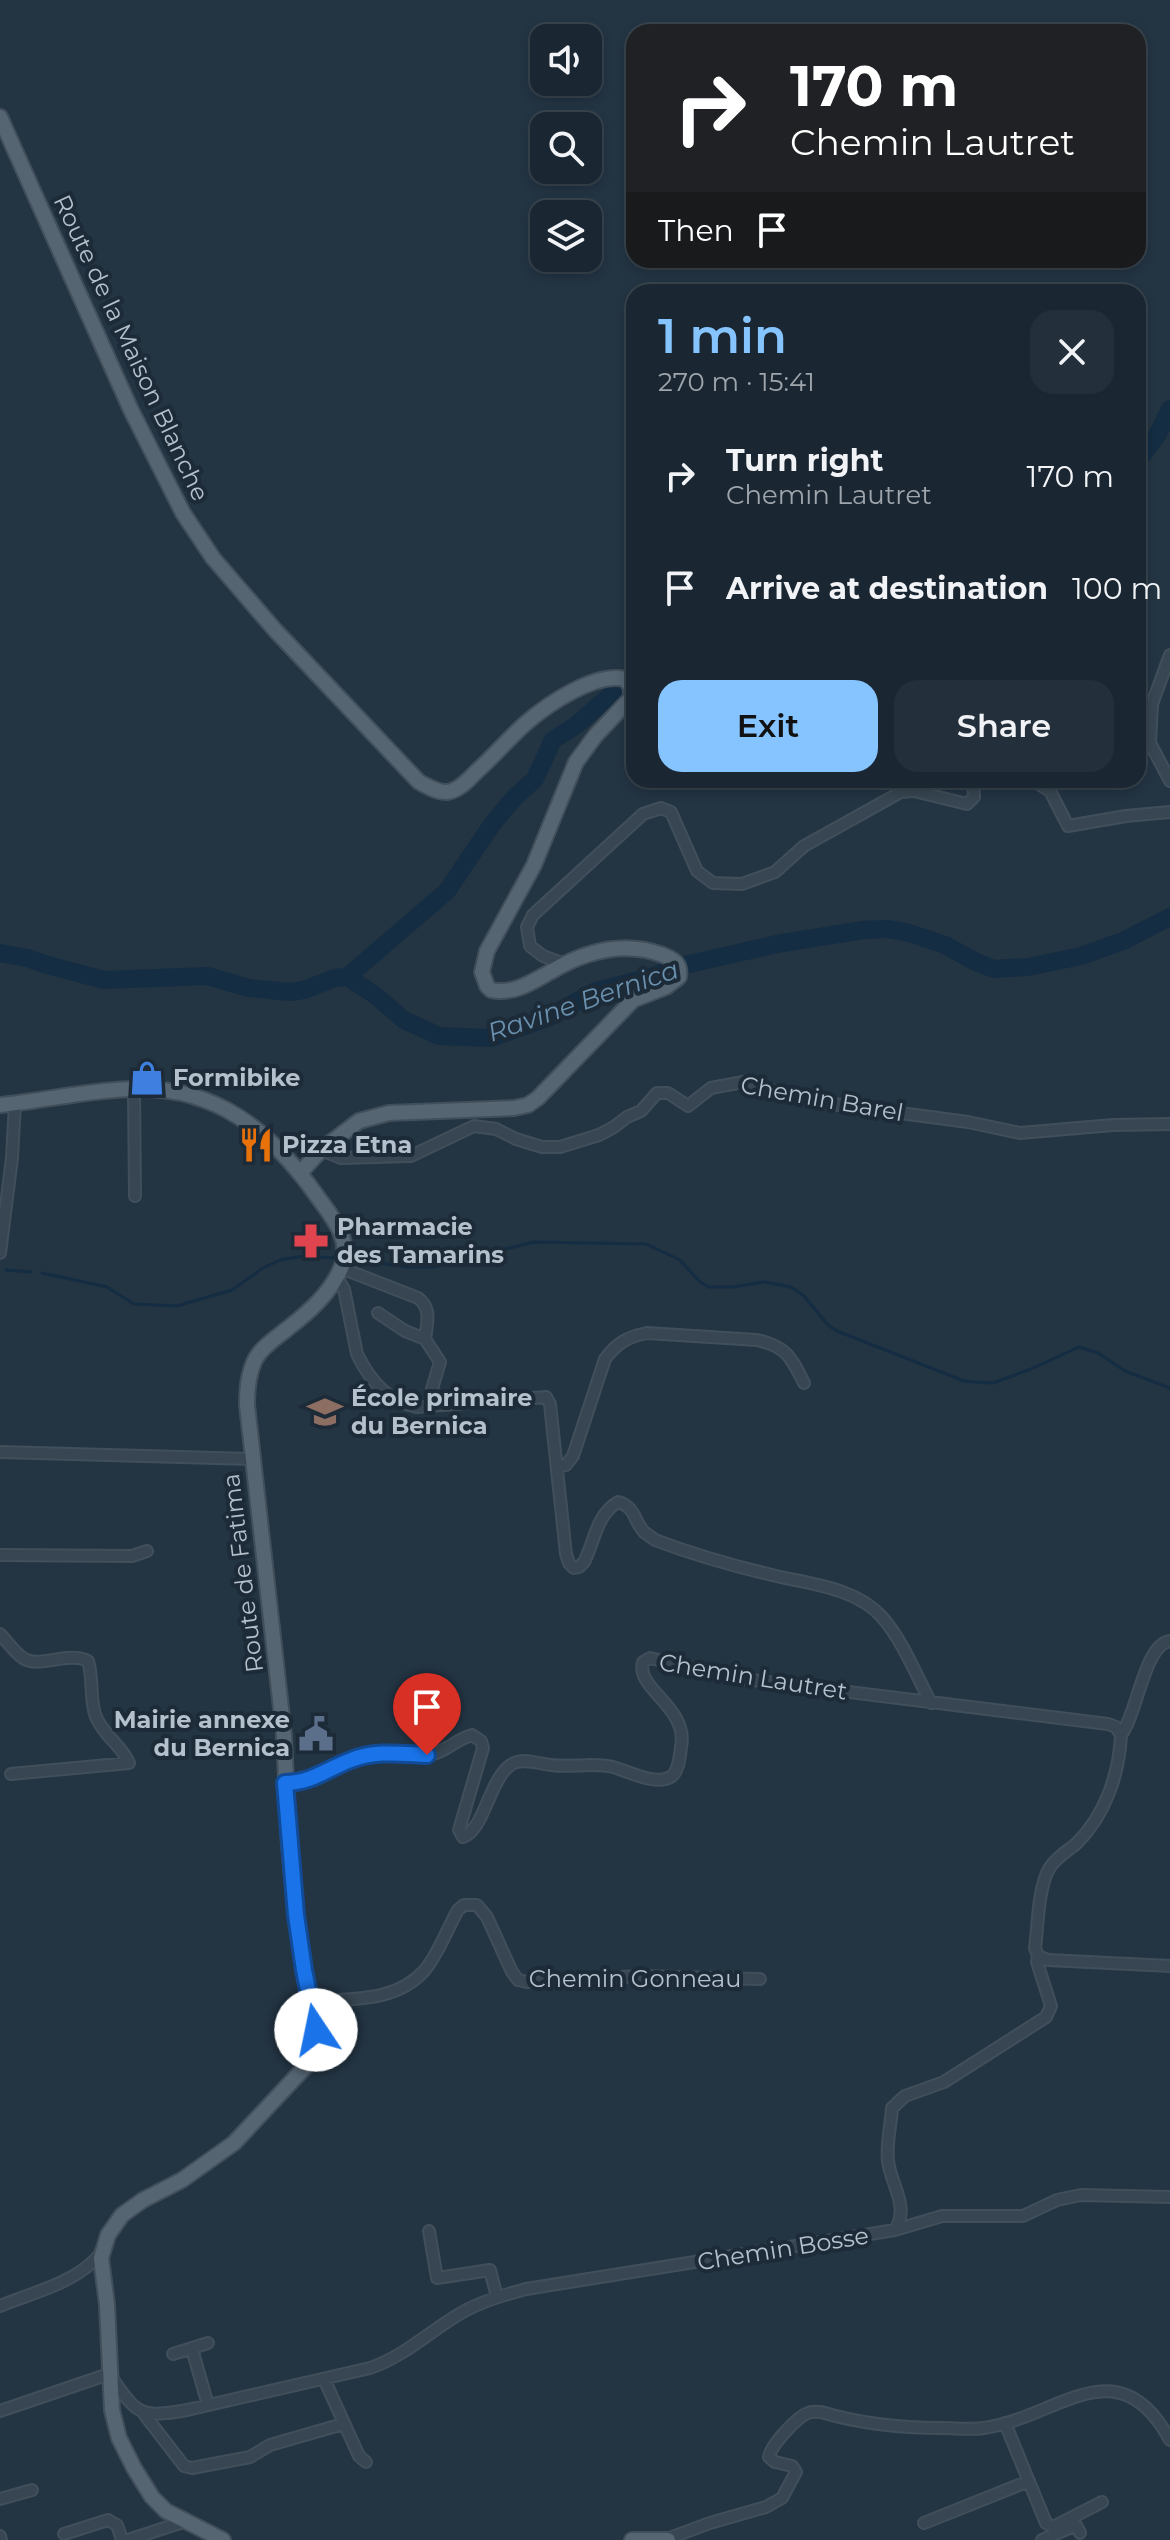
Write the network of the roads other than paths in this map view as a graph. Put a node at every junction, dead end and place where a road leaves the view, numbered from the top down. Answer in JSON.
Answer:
{"nodes":[{"id":1,"x":0,"y":117,"type":"edge"},
{"id":2,"x":1170,"y":655,"type":"edge"},
{"id":3,"x":626,"y":680,"type":"edge"},
{"id":4,"x":626,"y":703,"type":"edge"},
{"id":5,"x":1170,"y":781,"type":"edge"},
{"id":6,"x":973,"y":788,"type":"edge"},
{"id":7,"x":1045,"y":788,"type":"edge"},
{"id":8,"x":1170,"y":812,"type":"edge"},
{"id":9,"x":565,"y":964,"type":"junction"},
{"id":10,"x":134,"y":1089,"type":"junction"},
{"id":11,"x":7,"y":1104,"type":"edge"},
{"id":12,"x":1170,"y":1124,"type":"edge"},
{"id":13,"x":321,"y":1150,"type":"junction"},
{"id":14,"x":301,"y":1172,"type":"junction"},
{"id":15,"x":135,"y":1196,"type":"dead end"},
{"id":16,"x":0,"y":1253,"type":"edge"},
{"id":17,"x":339,"y":1273,"type":"junction"},
{"id":18,"x":378,"y":1313,"type":"dead end"},
{"id":19,"x":425,"y":1339,"type":"junction"},
{"id":20,"x":804,"y":1383,"type":"dead end"},
{"id":21,"x":434,"y":1405,"type":"junction"},
{"id":22,"x":0,"y":1452,"type":"edge"},
{"id":23,"x":252,"y":1459,"type":"junction"},
{"id":24,"x":557,"y":1467,"type":"junction"},
{"id":25,"x":147,"y":1551,"type":"dead end"},
{"id":26,"x":0,"y":1555,"type":"edge"},
{"id":27,"x":0,"y":1634,"type":"edge"},
{"id":28,"x":1170,"y":1641,"type":"edge"},
{"id":29,"x":931,"y":1703,"type":"junction"},
{"id":30,"x":1121,"y":1735,"type":"junction"},
{"id":31,"x":11,"y":1774,"type":"dead end"},
{"id":32,"x":285,"y":1783,"type":"junction"},
{"id":33,"x":1038,"y":1956,"type":"junction"},
{"id":34,"x":1170,"y":1966,"type":"edge"},
{"id":35,"x":760,"y":1979,"type":"dead end"},
{"id":36,"x":311,"y":2002,"type":"junction"},
{"id":37,"x":1170,"y":2197,"type":"edge"},
{"id":38,"x":895,"y":2230,"type":"junction"},
{"id":39,"x":429,"y":2231,"type":"dead end"},
{"id":40,"x":104,"y":2248,"type":"junction"},
{"id":41,"x":497,"y":2297,"type":"junction"},
{"id":42,"x":0,"y":2306,"type":"edge"},
{"id":43,"x":208,"y":2343,"type":"dead end"},
{"id":44,"x":192,"y":2349,"type":"junction"},
{"id":45,"x":173,"y":2354,"type":"dead end"},
{"id":46,"x":109,"y":2374,"type":"junction"},
{"id":47,"x":324,"y":2379,"type":"junction"},
{"id":48,"x":208,"y":2405,"type":"junction"},
{"id":49,"x":0,"y":2411,"type":"edge"},
{"id":50,"x":144,"y":2414,"type":"junction"},
{"id":51,"x":1005,"y":2423,"type":"junction"},
{"id":52,"x":343,"y":2424,"type":"junction"},
{"id":53,"x":1170,"y":2440,"type":"edge"},
{"id":54,"x":366,"y":2462,"type":"dead end"},
{"id":55,"x":1029,"y":2481,"type":"junction"},
{"id":56,"x":32,"y":2490,"type":"dead end"},
{"id":57,"x":0,"y":2499,"type":"edge"},
{"id":58,"x":1102,"y":2502,"type":"dead end"},
{"id":59,"x":183,"y":2522,"type":"junction"},
{"id":60,"x":924,"y":2523,"type":"dead end"},
{"id":61,"x":1080,"y":2533,"type":"dead end"},
{"id":62,"x":64,"y":2534,"type":"dead end"},
{"id":63,"x":125,"y":2540,"type":"edge"},
{"id":64,"x":223,"y":2540,"type":"edge"},
{"id":65,"x":632,"y":2540,"type":"edge"},
{"id":66,"x":666,"y":2540,"type":"edge"},
{"id":67,"x":1042,"y":2540,"type":"edge"}],
"edges":[{"from":1,"to":3,"type":"main road","name":"Route de la Maison Blanche"},
{"from":2,"to":5,"type":"street"},
{"from":4,"to":9,"type":"main road","name":"Route de la Maison Blanche"},
{"from":6,"to":9,"type":"street"},
{"from":7,"to":8,"type":"street"},
{"from":9,"to":13,"type":"main road","name":"Route de la Maison Blanche"},
{"from":10,"to":11,"type":"main road"},
{"from":10,"to":14,"type":"main road"},
{"from":10,"to":15,"type":"street"},
{"from":11,"to":16,"type":"street"},
{"from":12,"to":13,"type":"street","name":"Chemin Barel"},
{"from":13,"to":14,"type":"main road","name":"Route de la Maison Blanche"},
{"from":14,"to":17,"type":"main road"},
{"from":17,"to":19,"type":"street"},
{"from":17,"to":21,"type":"street"},
{"from":17,"to":23,"type":"main road","name":"Route de Fatima"},
{"from":18,"to":19,"type":"street"},
{"from":19,"to":21,"type":"street"},
{"from":20,"to":24,"type":"street"},
{"from":21,"to":24,"type":"street"},
{"from":22,"to":23,"type":"street"},
{"from":23,"to":32,"type":"main road","name":"Route de Fatima"},
{"from":24,"to":29,"type":"street"},
{"from":25,"to":26,"type":"street"},
{"from":27,"to":31,"type":"street"},
{"from":28,"to":30,"type":"street"},
{"from":29,"to":30,"type":"street","name":"Chemin Lautret"},
{"from":29,"to":32,"type":"street","name":"Chemin Lautret"},
{"from":30,"to":33,"type":"street"},
{"from":32,"to":36,"type":"main road","name":"Route de Fatima"},
{"from":33,"to":34,"type":"street"},
{"from":33,"to":38,"type":"street","name":"Chemin Bosse"},
{"from":35,"to":36,"type":"street","name":"Chemin Gonneau"},
{"from":36,"to":40,"type":"main road","name":"Route de Fatima"},
{"from":37,"to":38,"type":"street"},
{"from":38,"to":41,"type":"street","name":"Chemin Bosse"},
{"from":39,"to":41,"type":"street"},
{"from":40,"to":42,"type":"street"},
{"from":40,"to":46,"type":"main road"},
{"from":41,"to":47,"type":"street","name":"Chemin Bosse"},
{"from":43,"to":44,"type":"street"},
{"from":44,"to":45,"type":"street"},
{"from":44,"to":48,"type":"street"},
{"from":46,"to":49,"type":"street"},
{"from":46,"to":50,"type":"street"},
{"from":46,"to":59,"type":"main road"},
{"from":47,"to":48,"type":"street","name":"Chemin Bosse"},
{"from":47,"to":52,"type":"street"},
{"from":48,"to":50,"type":"street","name":"Chemin Bosse"},
{"from":50,"to":52,"type":"street"},
{"from":51,"to":53,"type":"street"},
{"from":51,"to":55,"type":"street"},
{"from":51,"to":66,"type":"street"},
{"from":52,"to":54,"type":"street"},
{"from":55,"to":58,"type":"street"},
{"from":55,"to":60,"type":"street"},
{"from":56,"to":57,"type":"street"},
{"from":59,"to":63,"type":"street"},
{"from":59,"to":64,"type":"main road"},
{"from":61,"to":67,"type":"street"},
{"from":62,"to":63,"type":"street"},
{"from":65,"to":66,"type":"main road"}]}
